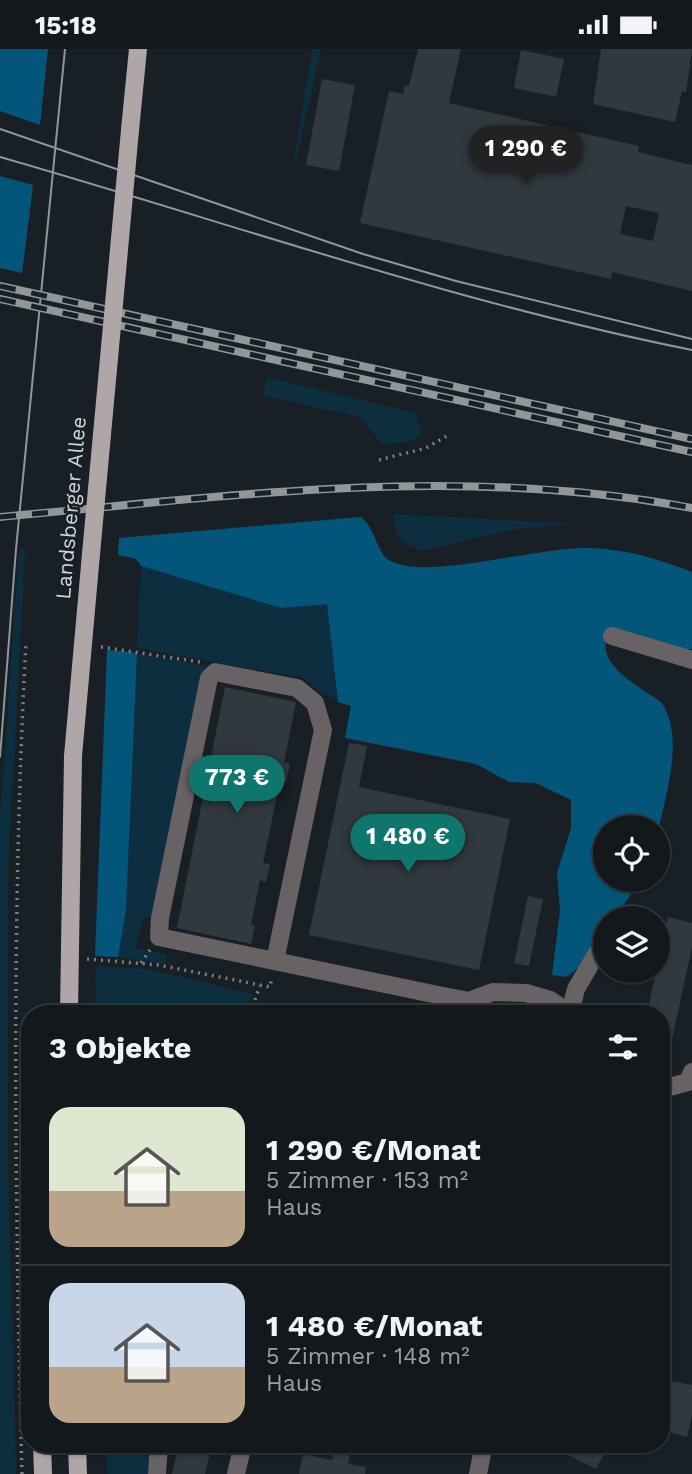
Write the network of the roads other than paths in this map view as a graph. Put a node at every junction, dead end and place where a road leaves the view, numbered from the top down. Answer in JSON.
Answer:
{"nodes":[{"id":1,"x":138,"y":49,"type":"edge"},
{"id":2,"x":612,"y":636,"type":"dead end"},
{"id":3,"x":692,"y":660,"type":"edge"},
{"id":4,"x":593,"y":960,"type":"edge"},
{"id":5,"x":275,"y":961,"type":"junction"},
{"id":6,"x":69,"y":973,"type":"junction"},
{"id":7,"x":60,"y":1005,"type":"edge"},
{"id":8,"x":69,"y":1005,"type":"edge"},
{"id":9,"x":558,"y":1005,"type":"edge"},
{"id":10,"x":572,"y":1005,"type":"edge"},
{"id":11,"x":692,"y":1072,"type":"edge"},
{"id":12,"x":670,"y":1087,"type":"edge"},
{"id":13,"x":42,"y":1453,"type":"edge"},
{"id":14,"x":77,"y":1453,"type":"edge"},
{"id":15,"x":158,"y":1453,"type":"edge"},
{"id":16,"x":241,"y":1453,"type":"edge"},
{"id":17,"x":482,"y":1453,"type":"edge"},
{"id":18,"x":43,"y":1474,"type":"edge"},
{"id":19,"x":78,"y":1474,"type":"edge"},
{"id":20,"x":157,"y":1474,"type":"edge"},
{"id":21,"x":236,"y":1474,"type":"edge"},
{"id":22,"x":478,"y":1474,"type":"edge"}],
"edges":[{"from":1,"to":6,"type":"main road","name":"Landsberger Allee","bridge":true},
{"from":2,"to":3,"type":"street"},
{"from":4,"to":10,"type":"street"},
{"from":5,"to":5,"type":"street"},
{"from":5,"to":9,"type":"street"},
{"from":6,"to":7,"type":"main road","name":"Landsberger Allee"},
{"from":6,"to":8,"type":"main road","name":"Landsberger Allee"},
{"from":11,"to":12,"type":"street"},
{"from":13,"to":18,"type":"main road"},
{"from":14,"to":19,"type":"main road"},
{"from":15,"to":20,"type":"street"},
{"from":16,"to":21,"type":"street"},
{"from":17,"to":22,"type":"street"}]}
